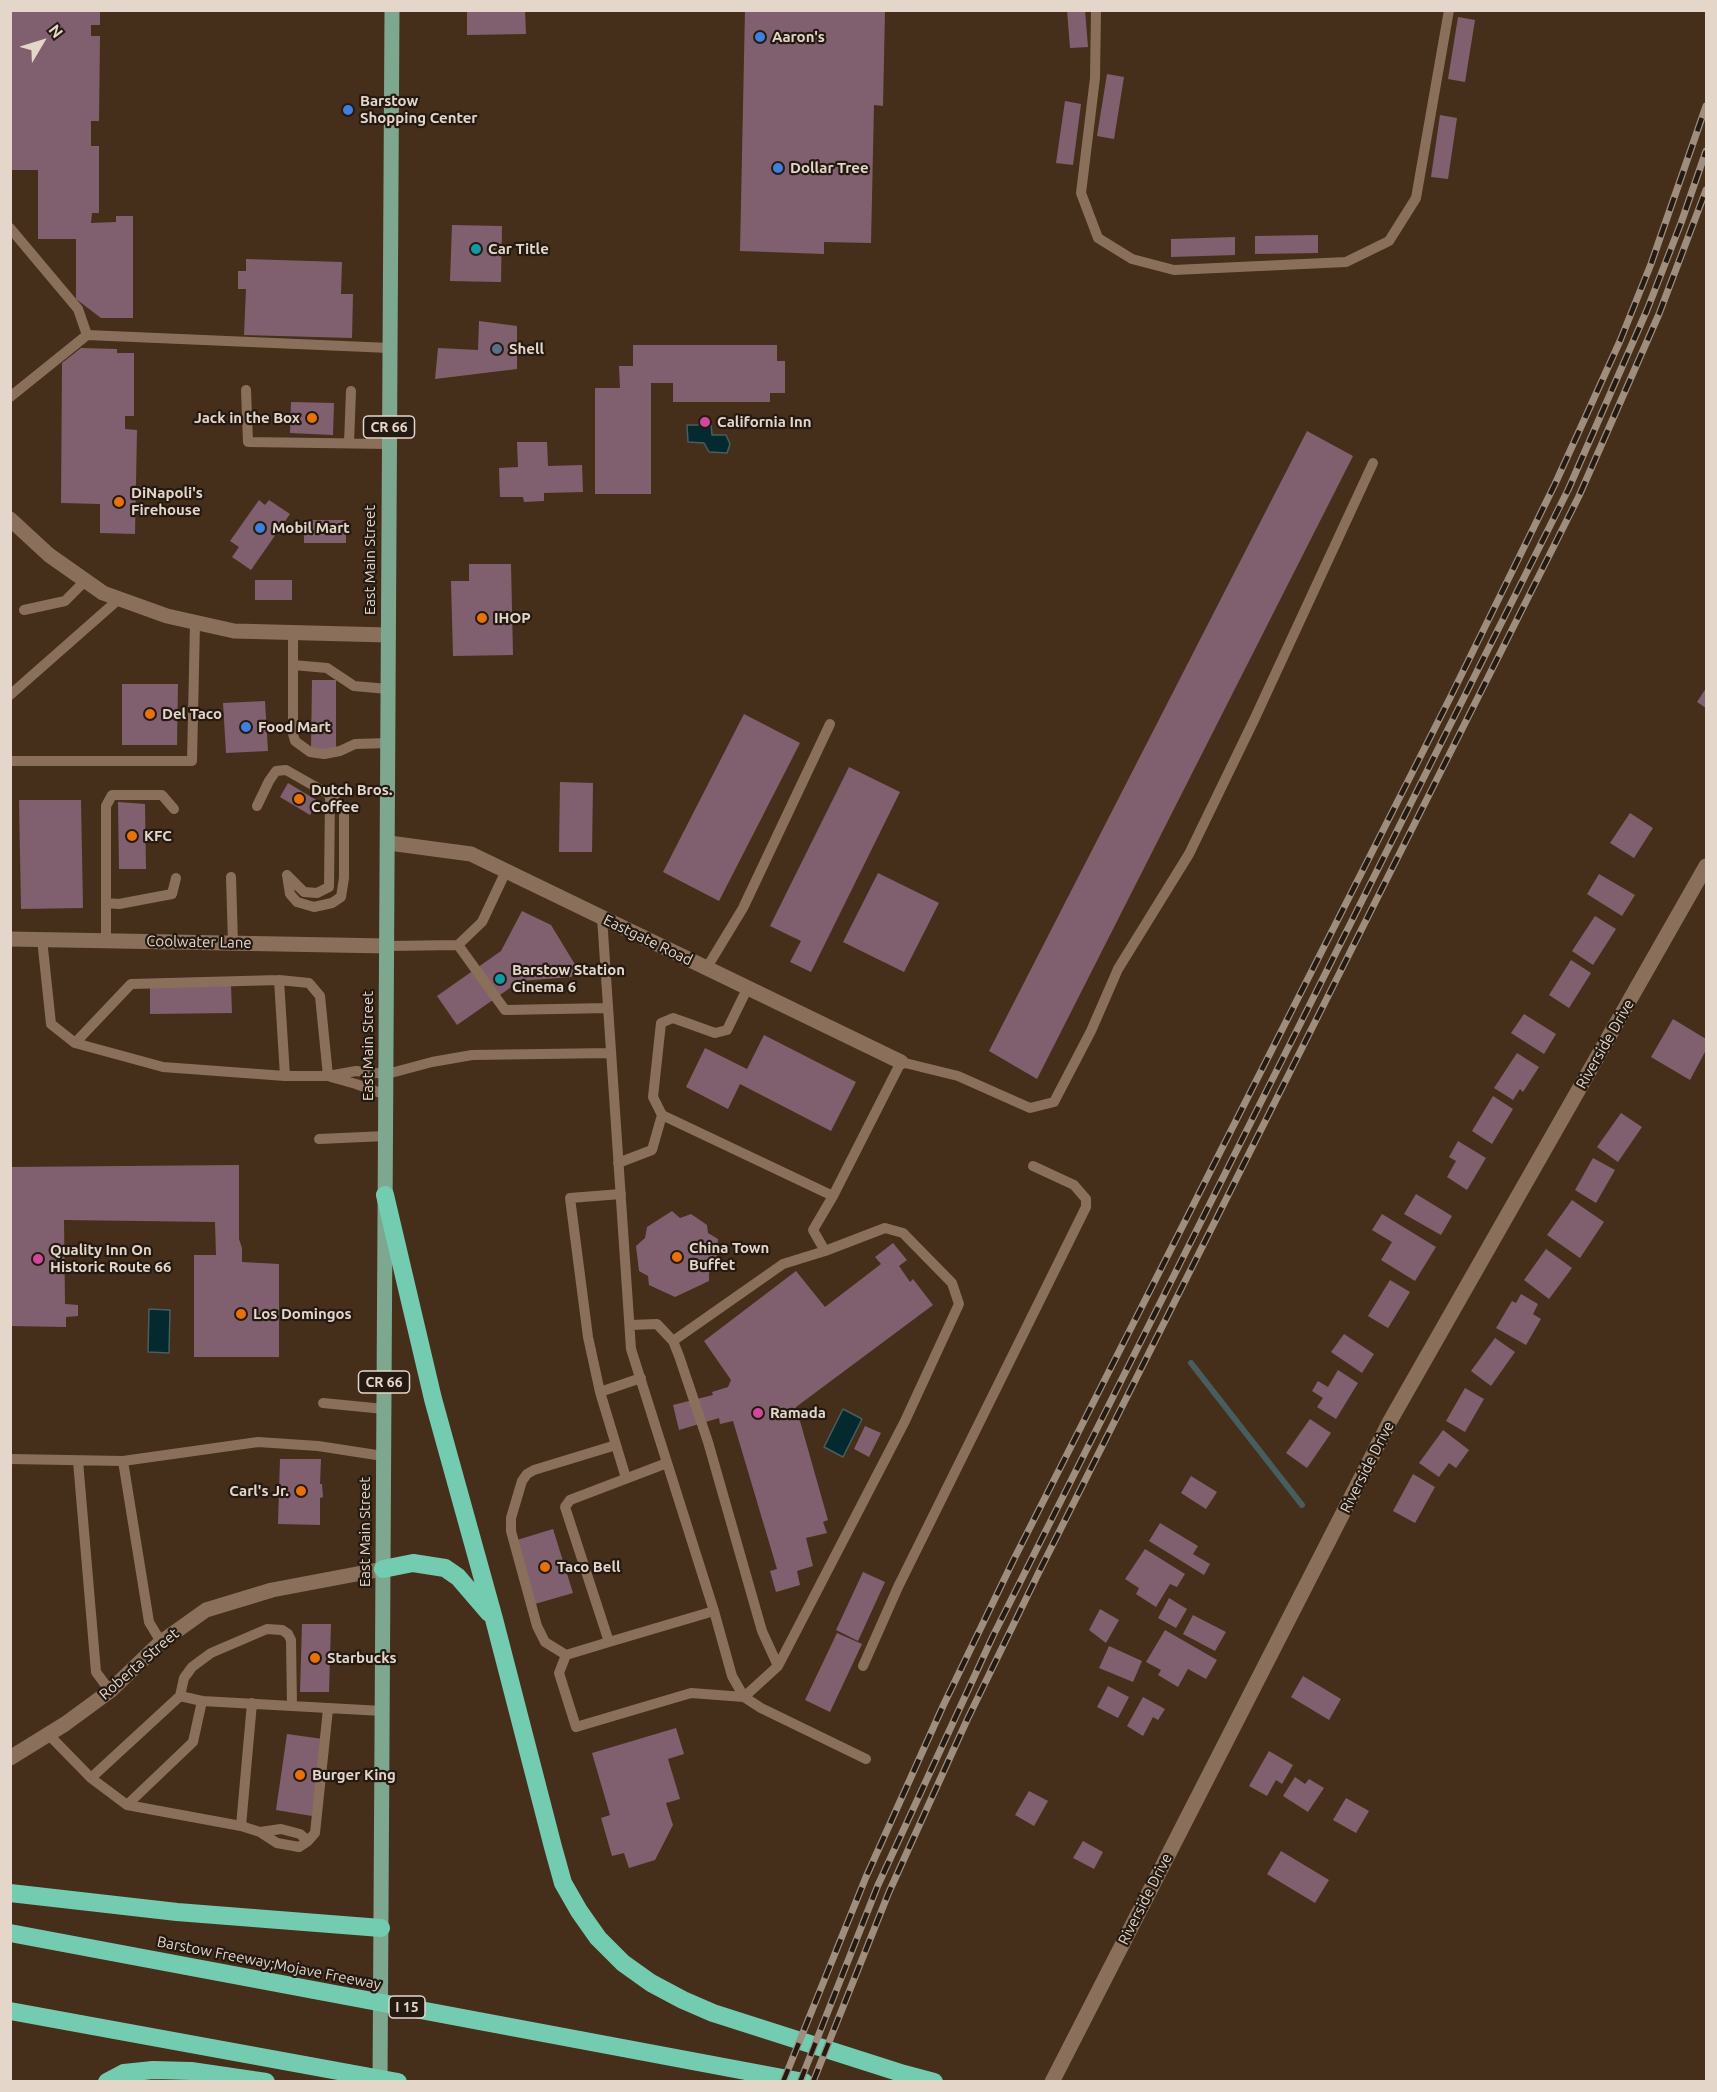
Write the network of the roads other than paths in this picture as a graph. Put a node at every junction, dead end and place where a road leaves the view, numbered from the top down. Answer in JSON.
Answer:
{"nodes":[{"id":1,"x":392,"y":10,"type":"edge"},
{"id":2,"x":1096,"y":10,"type":"edge"},
{"id":3,"x":1449,"y":10,"type":"edge"},
{"id":4,"x":10,"y":228,"type":"edge"},
{"id":5,"x":87,"y":335,"type":"junction"},
{"id":6,"x":390,"y":348,"type":"junction"},
{"id":7,"x":246,"y":390,"type":"dead end"},
{"id":8,"x":351,"y":391,"type":"dead end"},
{"id":9,"x":10,"y":397,"type":"edge"},
{"id":10,"x":349,"y":443,"type":"junction"},
{"id":11,"x":389,"y":444,"type":"junction"},
{"id":12,"x":1373,"y":463,"type":"dead end"},
{"id":13,"x":10,"y":519,"type":"edge"},
{"id":14,"x":86,"y":580,"type":"junction"},
{"id":15,"x":119,"y":598,"type":"junction"},
{"id":16,"x":24,"y":610,"type":"dead end"},
{"id":17,"x":195,"y":622,"type":"junction"},
{"id":18,"x":293,"y":633,"type":"junction"},
{"id":19,"x":388,"y":635,"type":"junction"},
{"id":20,"x":293,"y":665,"type":"junction"},
{"id":21,"x":388,"y":689,"type":"junction"},
{"id":22,"x":10,"y":695,"type":"edge"},
{"id":23,"x":830,"y":724,"type":"dead end"},
{"id":24,"x":388,"y":743,"type":"junction"},
{"id":25,"x":10,"y":761,"type":"edge"},
{"id":26,"x":257,"y":806,"type":"dead end"},
{"id":27,"x":174,"y":809,"type":"dead end"},
{"id":28,"x":389,"y":843,"type":"junction"},
{"id":29,"x":1707,"y":866,"type":"edge"},
{"id":30,"x":506,"y":871,"type":"junction"},
{"id":31,"x":287,"y":875,"type":"dead end"},
{"id":32,"x":231,"y":877,"type":"dead end"},
{"id":33,"x":176,"y":878,"type":"dead end"},
{"id":34,"x":106,"y":903,"type":"junction"},
{"id":35,"x":602,"y":917,"type":"junction"},
{"id":36,"x":10,"y":939,"type":"edge"},
{"id":37,"x":42,"y":939,"type":"junction"},
{"id":38,"x":106,"y":940,"type":"junction"},
{"id":39,"x":232,"y":943,"type":"junction"},
{"id":40,"x":459,"y":945,"type":"junction"},
{"id":41,"x":387,"y":946,"type":"junction"},
{"id":42,"x":706,"y":969,"type":"junction"},
{"id":43,"x":279,"y":980,"type":"junction"},
{"id":44,"x":747,"y":989,"type":"junction"},
{"id":45,"x":608,"y":1008,"type":"junction"},
{"id":46,"x":75,"y":1043,"type":"junction"},
{"id":47,"x":611,"y":1053,"type":"junction"},
{"id":48,"x":901,"y":1062,"type":"junction"},
{"id":49,"x":387,"y":1074,"type":"junction"},
{"id":50,"x":285,"y":1076,"type":"junction"},
{"id":51,"x":328,"y":1076,"type":"junction"},
{"id":52,"x":387,"y":1095,"type":"junction"},
{"id":53,"x":662,"y":1115,"type":"junction"},
{"id":54,"x":386,"y":1136,"type":"junction"},
{"id":55,"x":319,"y":1139,"type":"dead end"},
{"id":56,"x":618,"y":1162,"type":"junction"},
{"id":57,"x":1033,"y":1166,"type":"dead end"},
{"id":58,"x":621,"y":1194,"type":"junction"},
{"id":59,"x":385,"y":1195,"type":"junction"},
{"id":60,"x":833,"y":1196,"type":"junction"},
{"id":61,"x":825,"y":1251,"type":"junction"},
{"id":62,"x":630,"y":1325,"type":"junction"},
{"id":63,"x":673,"y":1341,"type":"junction"},
{"id":64,"x":640,"y":1378,"type":"junction"},
{"id":65,"x":600,"y":1392,"type":"junction"},
{"id":66,"x":323,"y":1403,"type":"dead end"},
{"id":67,"x":384,"y":1409,"type":"junction"},
{"id":68,"x":616,"y":1445,"type":"junction"},
{"id":69,"x":383,"y":1456,"type":"junction"},
{"id":70,"x":10,"y":1459,"type":"edge"},
{"id":71,"x":78,"y":1461,"type":"junction"},
{"id":72,"x":123,"y":1461,"type":"junction"},
{"id":73,"x":667,"y":1463,"type":"junction"},
{"id":74,"x":626,"y":1478,"type":"junction"},
{"id":75,"x":383,"y":1569,"type":"junction"},
{"id":76,"x":714,"y":1611,"type":"junction"},
{"id":77,"x":494,"y":1619,"type":"junction"},
{"id":78,"x":161,"y":1642,"type":"junction"},
{"id":79,"x":609,"y":1642,"type":"junction"},
{"id":80,"x":566,"y":1655,"type":"junction"},
{"id":81,"x":778,"y":1666,"type":"junction"},
{"id":82,"x":863,"y":1666,"type":"dead end"},
{"id":83,"x":110,"y":1690,"type":"junction"},
{"id":84,"x":180,"y":1696,"type":"junction"},
{"id":85,"x":744,"y":1697,"type":"junction"},
{"id":86,"x":202,"y":1701,"type":"junction"},
{"id":87,"x":252,"y":1703,"type":"junction"},
{"id":88,"x":291,"y":1706,"type":"junction"},
{"id":89,"x":328,"y":1709,"type":"junction"},
{"id":90,"x":382,"y":1710,"type":"junction"},
{"id":91,"x":49,"y":1735,"type":"junction"},
{"id":92,"x":12,"y":1754,"type":"edge"},
{"id":93,"x":866,"y":1759,"type":"dead end"},
{"id":94,"x":91,"y":1778,"type":"junction"},
{"id":95,"x":127,"y":1805,"type":"junction"},
{"id":96,"x":242,"y":1826,"type":"junction"},
{"id":97,"x":10,"y":1893,"type":"edge"},
{"id":98,"x":10,"y":1933,"type":"edge"},
{"id":99,"x":381,"y":1934,"type":"junction"},
{"id":100,"x":10,"y":2011,"type":"edge"},
{"id":101,"x":106,"y":2082,"type":"edge"},
{"id":102,"x":266,"y":2082,"type":"edge"},
{"id":103,"x":380,"y":2082,"type":"edge"},
{"id":104,"x":398,"y":2082,"type":"edge"},
{"id":105,"x":804,"y":2082,"type":"edge"},
{"id":106,"x":934,"y":2082,"type":"edge"},
{"id":107,"x":1052,"y":2082,"type":"edge"}],
"edges":[{"from":1,"to":6,"type":"main road","name":"East Main Street","number":"CR 66"},
{"from":2,"to":3,"type":"lane"},
{"from":4,"to":5,"type":"lane"},
{"from":5,"to":6,"type":"lane"},
{"from":5,"to":9,"type":"lane"},
{"from":6,"to":11,"type":"main road","name":"East Main Street","number":"CR 66"},
{"from":7,"to":10,"type":"lane"},
{"from":8,"to":10,"type":"lane"},
{"from":10,"to":11,"type":"lane"},
{"from":11,"to":19,"type":"main road","name":"East Main Street","number":"CR 66"},
{"from":12,"to":48,"type":"lane"},
{"from":13,"to":14,"type":"street"},
{"from":14,"to":15,"type":"street"},
{"from":14,"to":16,"type":"lane"},
{"from":15,"to":17,"type":"street"},
{"from":15,"to":22,"type":"lane"},
{"from":17,"to":18,"type":"street"},
{"from":17,"to":25,"type":"lane"},
{"from":18,"to":19,"type":"street"},
{"from":18,"to":20,"type":"lane"},
{"from":19,"to":21,"type":"main road","name":"East Main Street","number":"CR 66"},
{"from":20,"to":21,"type":"lane"},
{"from":20,"to":24,"type":"lane"},
{"from":21,"to":24,"type":"main road","name":"East Main Street","number":"CR 66"},
{"from":23,"to":42,"type":"lane"},
{"from":24,"to":28,"type":"main road","name":"East Main Street","number":"CR 66"},
{"from":26,"to":31,"type":"lane"},
{"from":27,"to":34,"type":"lane"},
{"from":28,"to":30,"type":"street","name":"Eastgate Road"},
{"from":28,"to":41,"type":"main road","name":"East Main Street","number":"CR 66"},
{"from":29,"to":107,"type":"street","name":"Riverside Drive"},
{"from":30,"to":35,"type":"street","name":"Eastgate Road"},
{"from":30,"to":40,"type":"lane"},
{"from":32,"to":39,"type":"lane"},
{"from":33,"to":34,"type":"lane"},
{"from":34,"to":38,"type":"lane"},
{"from":35,"to":42,"type":"street","name":"Eastgate Road"},
{"from":35,"to":45,"type":"lane"},
{"from":36,"to":37,"type":"street","name":"Coolwater Lane"},
{"from":37,"to":38,"type":"street","name":"Coolwater Lane"},
{"from":37,"to":46,"type":"lane"},
{"from":38,"to":39,"type":"street","name":"Coolwater Lane"},
{"from":39,"to":41,"type":"street","name":"Coolwater Lane"},
{"from":40,"to":41,"type":"lane"},
{"from":40,"to":45,"type":"lane"},
{"from":41,"to":49,"type":"main road","name":"East Main Street","number":"CR 66"},
{"from":42,"to":44,"type":"street","name":"Eastgate Road"},
{"from":43,"to":46,"type":"lane"},
{"from":43,"to":50,"type":"lane"},
{"from":43,"to":51,"type":"lane"},
{"from":44,"to":48,"type":"street","name":"Eastgate Road"},
{"from":44,"to":53,"type":"lane"},
{"from":45,"to":47,"type":"lane"},
{"from":46,"to":50,"type":"lane"},
{"from":47,"to":49,"type":"lane"},
{"from":47,"to":56,"type":"lane"},
{"from":48,"to":60,"type":"lane"},
{"from":49,"to":51,"type":"lane"},
{"from":49,"to":52,"type":"main road","name":"East Main Street","number":"CR 66"},
{"from":50,"to":51,"type":"lane"},
{"from":51,"to":52,"type":"lane"},
{"from":52,"to":54,"type":"main road","name":"East Main Street","number":"CR 66"},
{"from":53,"to":56,"type":"lane"},
{"from":53,"to":60,"type":"lane"},
{"from":54,"to":55,"type":"lane"},
{"from":54,"to":59,"type":"main road","name":"East Main Street","number":"CR 66"},
{"from":56,"to":58,"type":"lane"},
{"from":57,"to":82,"type":"lane"},
{"from":58,"to":62,"type":"lane"},
{"from":58,"to":65,"type":"lane"},
{"from":59,"to":67,"type":"main road","name":"East Main Street","number":"CR 66"},
{"from":59,"to":77,"type":"highway"},
{"from":60,"to":61,"type":"lane"},
{"from":61,"to":63,"type":"lane"},
{"from":61,"to":81,"type":"lane"},
{"from":62,"to":63,"type":"lane"},
{"from":62,"to":64,"type":"lane"},
{"from":63,"to":81,"type":"lane"},
{"from":64,"to":65,"type":"lane"},
{"from":64,"to":73,"type":"lane"},
{"from":65,"to":68,"type":"lane"},
{"from":66,"to":67,"type":"lane"},
{"from":67,"to":69,"type":"main road","name":"East Main Street","number":"CR 66"},
{"from":68,"to":74,"type":"lane"},
{"from":68,"to":80,"type":"lane"},
{"from":69,"to":72,"type":"lane"},
{"from":69,"to":75,"type":"main road","name":"East Main Street","number":"CR 66"},
{"from":70,"to":71,"type":"lane"},
{"from":71,"to":72,"type":"lane"},
{"from":71,"to":83,"type":"lane"},
{"from":72,"to":78,"type":"lane"},
{"from":73,"to":74,"type":"lane"},
{"from":73,"to":76,"type":"lane"},
{"from":74,"to":79,"type":"lane"},
{"from":75,"to":77,"type":"highway"},
{"from":75,"to":78,"type":"street","name":"Roberta Street"},
{"from":75,"to":90,"type":"main road","name":"East Main Street","number":"CR 66"},
{"from":76,"to":79,"type":"lane"},
{"from":76,"to":85,"type":"lane"},
{"from":77,"to":106,"type":"highway"},
{"from":78,"to":83,"type":"street","name":"Roberta Street"},
{"from":79,"to":80,"type":"lane"},
{"from":80,"to":85,"type":"lane"},
{"from":81,"to":85,"type":"lane"},
{"from":83,"to":91,"type":"street","name":"Roberta Street"},
{"from":84,"to":86,"type":"lane"},
{"from":84,"to":88,"type":"lane"},
{"from":84,"to":94,"type":"lane"},
{"from":85,"to":93,"type":"lane"},
{"from":86,"to":87,"type":"lane"},
{"from":86,"to":95,"type":"lane"},
{"from":87,"to":88,"type":"lane"},
{"from":87,"to":96,"type":"lane"},
{"from":88,"to":89,"type":"lane"},
{"from":89,"to":90,"type":"lane"},
{"from":89,"to":96,"type":"lane"},
{"from":90,"to":99,"type":"main road","name":"East Main Street","number":"CR 66"},
{"from":91,"to":92,"type":"street","name":"Roberta Street"},
{"from":91,"to":94,"type":"lane"},
{"from":94,"to":95,"type":"lane"},
{"from":95,"to":96,"type":"lane"},
{"from":97,"to":99,"type":"highway"},
{"from":98,"to":105,"type":"highway","name":"Barstow Freeway;Mojave Freeway","number":"I 15"},
{"from":99,"to":103,"type":"main road","name":"East Main Street","number":"CR 66"},
{"from":100,"to":104,"type":"highway"},
{"from":101,"to":102,"type":"highway"}]}
